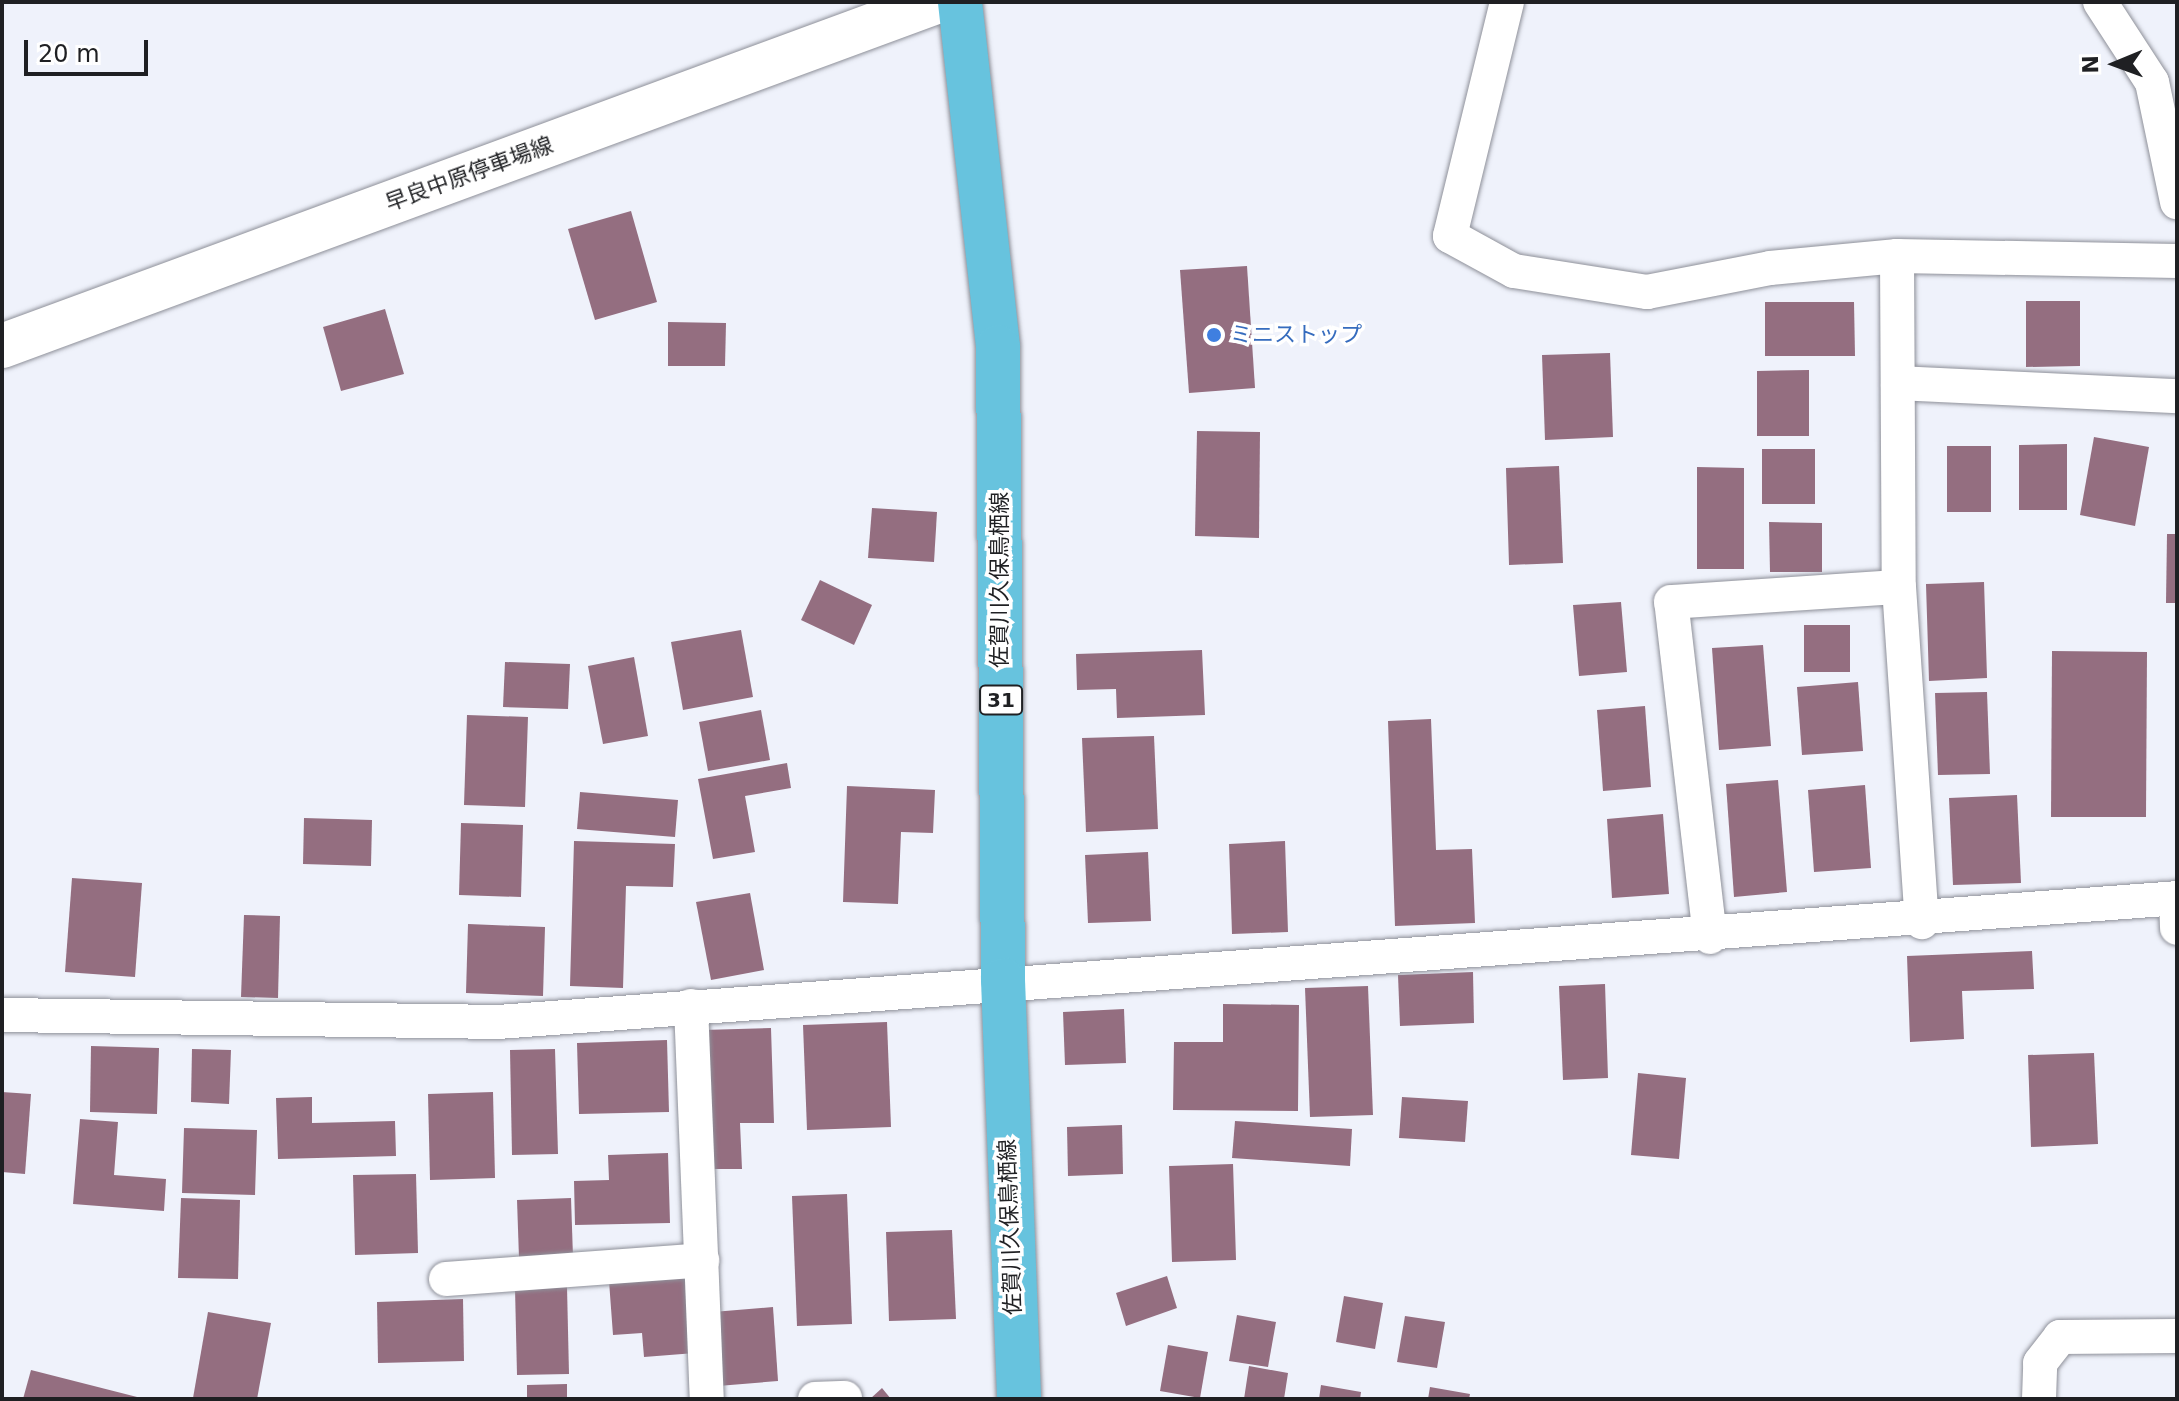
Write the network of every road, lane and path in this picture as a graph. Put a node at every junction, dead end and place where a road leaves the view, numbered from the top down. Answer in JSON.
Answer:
{"nodes":[{"id":1,"x":936,"y":2,"type":"edge"},
{"id":2,"x":960,"y":2,"type":"edge"},
{"id":3,"x":1507,"y":2,"type":"edge"},
{"id":4,"x":2100,"y":2,"type":"edge"},
{"id":5,"x":2177,"y":202,"type":"edge"},
{"id":6,"x":1897,"y":256,"type":"junction"},
{"id":7,"x":2177,"y":261,"type":"edge"},
{"id":8,"x":2,"y":346,"type":"edge"},
{"id":9,"x":1898,"y":383,"type":"junction"},
{"id":10,"x":2177,"y":396,"type":"edge"},
{"id":11,"x":1899,"y":587,"type":"junction"},
{"id":12,"x":2177,"y":908,"type":"edge"},
{"id":13,"x":1922,"y":922,"type":"junction"},
{"id":14,"x":1710,"y":937,"type":"junction"},
{"id":15,"x":1003,"y":980,"type":"junction"},
{"id":16,"x":691,"y":1006,"type":"junction"},
{"id":17,"x":2,"y":1015,"type":"edge"},
{"id":18,"x":702,"y":1260,"type":"junction"},
{"id":19,"x":446,"y":1279,"type":"dead end"},
{"id":20,"x":2177,"y":1336,"type":"edge"},
{"id":21,"x":1025,"y":1398,"type":"edge"},
{"id":22,"x":707,"y":1399,"type":"edge"},
{"id":23,"x":2039,"y":1399,"type":"edge"}],
"edges":[{"from":1,"to":8,"type":"main road","name":"早良中原停車場線"},
{"from":2,"to":15,"type":"main road","name":"佐賀川久保鳥栖線","number":"31"},
{"from":3,"to":6,"type":"street"},
{"from":4,"to":5,"type":"street"},
{"from":6,"to":7,"type":"street"},
{"from":6,"to":9,"type":"street"},
{"from":9,"to":10,"type":"street"},
{"from":9,"to":11,"type":"street"},
{"from":11,"to":13,"type":"street"},
{"from":11,"to":14,"type":"street"},
{"from":12,"to":13,"type":"street"},
{"from":13,"to":14,"type":"street"},
{"from":14,"to":15,"type":"street"},
{"from":15,"to":16,"type":"street"},
{"from":15,"to":21,"type":"main road","name":"佐賀川久保鳥栖線","number":"31"},
{"from":16,"to":17,"type":"street"},
{"from":16,"to":18,"type":"street"},
{"from":18,"to":19,"type":"street"},
{"from":18,"to":22,"type":"street"},
{"from":20,"to":23,"type":"street"}]}
